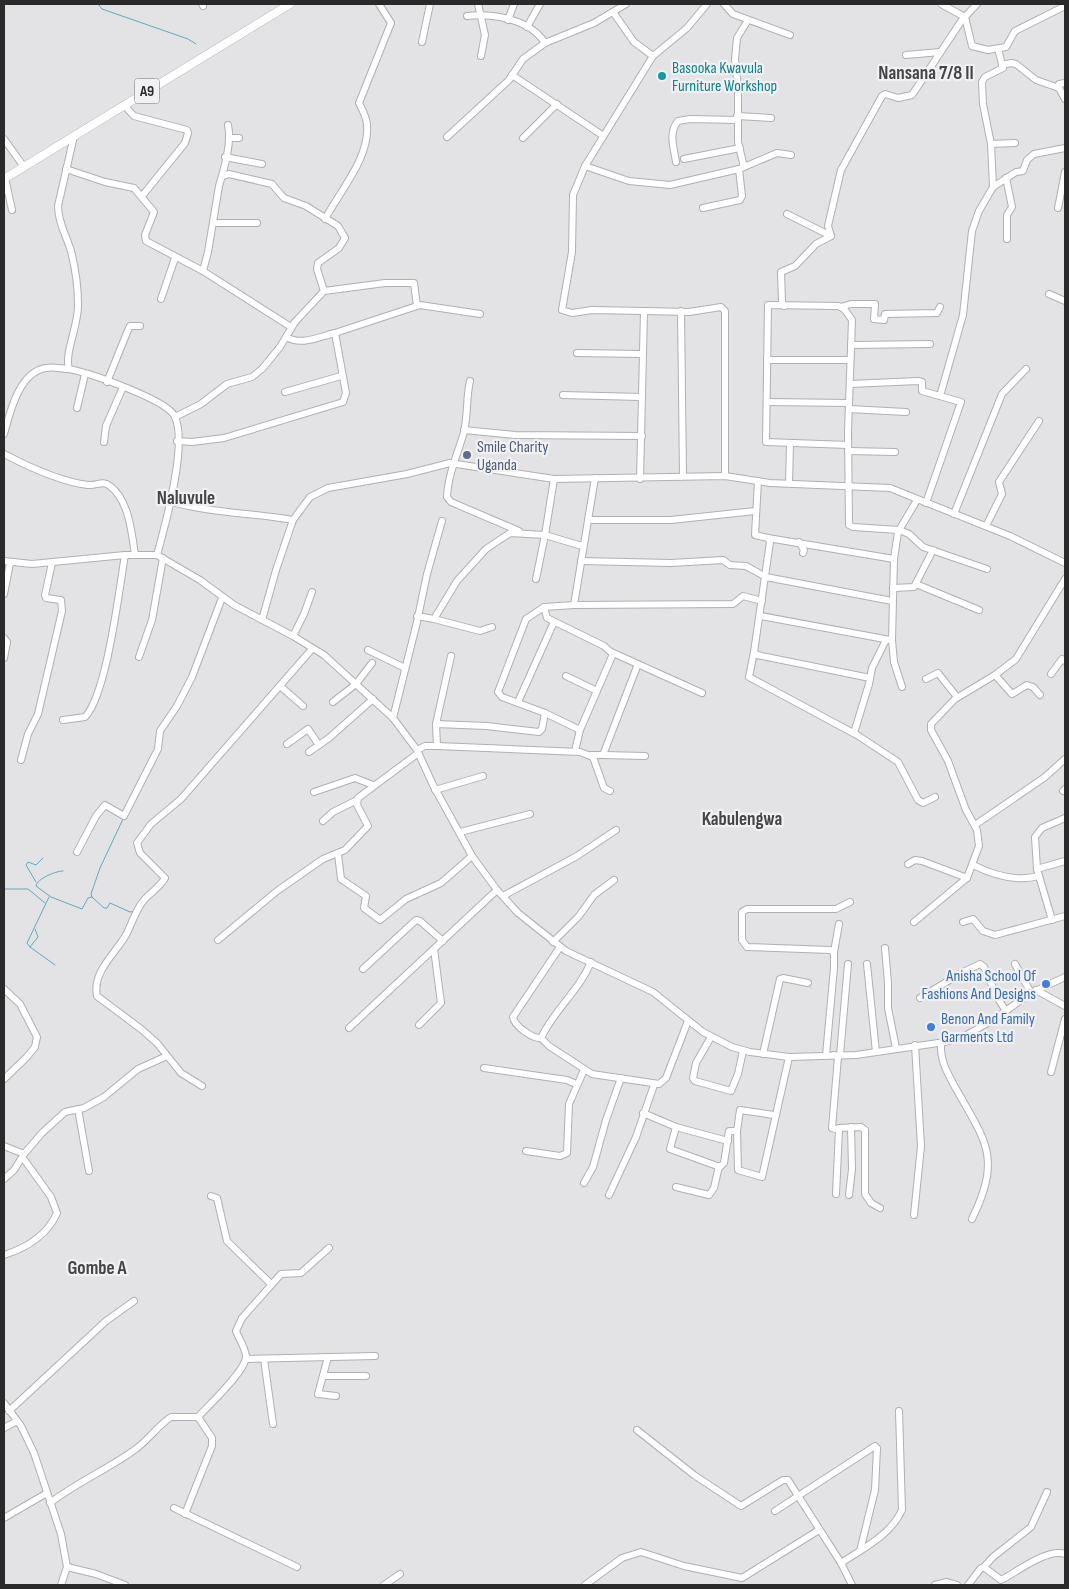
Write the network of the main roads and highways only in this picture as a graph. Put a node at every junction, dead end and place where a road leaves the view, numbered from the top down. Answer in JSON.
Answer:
{"nodes":[{"id":1,"x":290,"y":4,"type":"edge"},
{"id":2,"x":4,"y":179,"type":"edge"}],
"edges":[{"from":1,"to":2,"type":"main road","number":"A9"}]}
